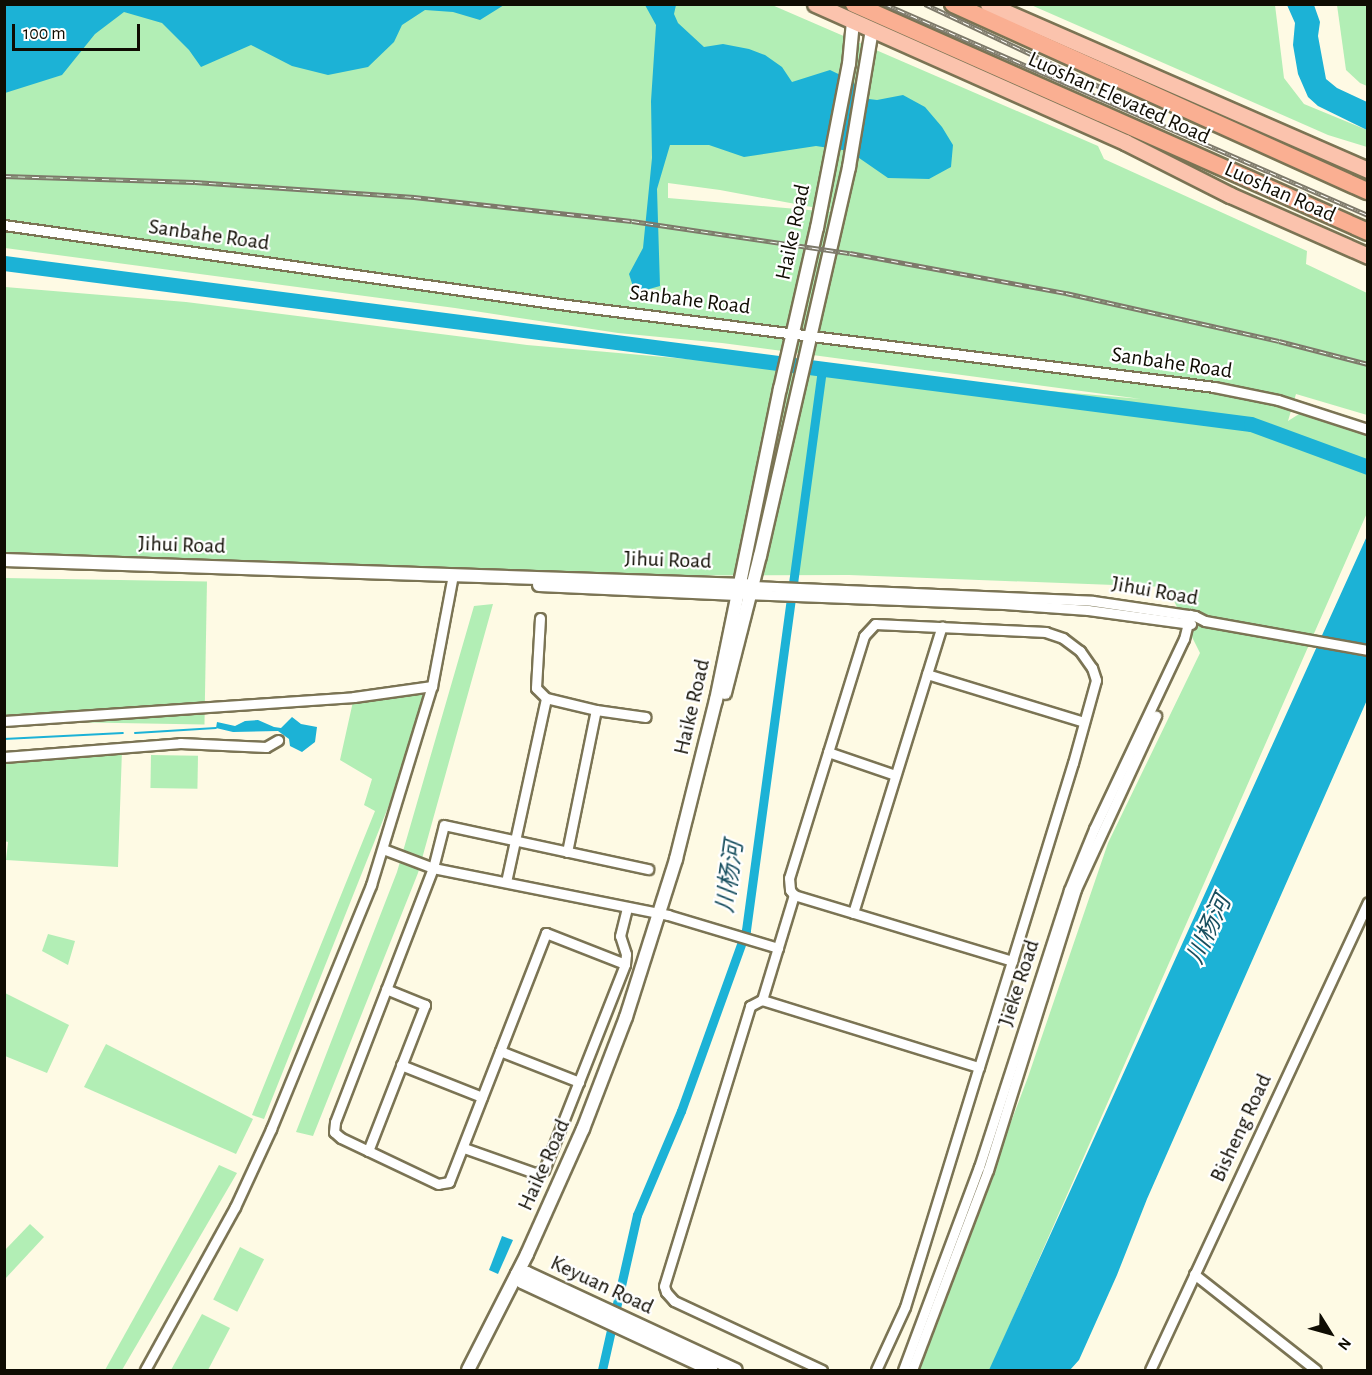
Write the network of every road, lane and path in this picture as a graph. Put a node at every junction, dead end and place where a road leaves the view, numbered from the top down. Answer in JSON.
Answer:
{"nodes":[{"id":1,"x":815,"y":4,"type":"edge"},
{"id":2,"x":854,"y":4,"type":"edge"},
{"id":3,"x":953,"y":4,"type":"edge"},
{"id":4,"x":988,"y":4,"type":"edge"},
{"id":5,"x":854,"y":22,"type":"junction"},
{"id":6,"x":872,"y":30,"type":"junction"},
{"id":7,"x":1295,"y":156,"type":"junction"},
{"id":8,"x":1200,"y":167,"type":"junction"},
{"id":9,"x":1368,"y":170,"type":"edge"},
{"id":10,"x":1368,"y":184,"type":"edge"},
{"id":11,"x":1368,"y":191,"type":"edge"},
{"id":12,"x":4,"y":225,"type":"edge"},
{"id":13,"x":1368,"y":232,"type":"edge"},
{"id":14,"x":1368,"y":242,"type":"edge"},
{"id":15,"x":1368,"y":256,"type":"edge"},
{"id":16,"x":792,"y":335,"type":"junction"},
{"id":17,"x":808,"y":337,"type":"junction"},
{"id":18,"x":1368,"y":429,"type":"edge"},
{"id":19,"x":4,"y":560,"type":"edge"},
{"id":20,"x":4,"y":568,"type":"edge"},
{"id":21,"x":452,"y":580,"type":"junction"},
{"id":22,"x":738,"y":590,"type":"junction"},
{"id":23,"x":752,"y":590,"type":"junction"},
{"id":24,"x":540,"y":618,"type":"dead end"},
{"id":25,"x":1191,"y":620,"type":"junction"},
{"id":26,"x":942,"y":626,"type":"junction"},
{"id":27,"x":1368,"y":650,"type":"edge"},
{"id":28,"x":927,"y":674,"type":"junction"},
{"id":29,"x":432,"y":686,"type":"junction"},
{"id":30,"x":546,"y":698,"type":"junction"},
{"id":31,"x":596,"y":710,"type":"junction"},
{"id":32,"x":646,"y":717,"type":"dead end"},
{"id":33,"x":4,"y":721,"type":"edge"},
{"id":34,"x":1084,"y":722,"type":"junction"},
{"id":35,"x":278,"y":740,"type":"dead end"},
{"id":36,"x":828,"y":752,"type":"junction"},
{"id":37,"x":4,"y":757,"type":"edge"},
{"id":38,"x":895,"y":775,"type":"junction"},
{"id":39,"x":515,"y":840,"type":"junction"},
{"id":40,"x":382,"y":849,"type":"junction"},
{"id":41,"x":567,"y":852,"type":"junction"},
{"id":42,"x":433,"y":868,"type":"junction"},
{"id":43,"x":648,"y":869,"type":"dead end"},
{"id":44,"x":506,"y":882,"type":"junction"},
{"id":45,"x":794,"y":895,"type":"junction"},
{"id":46,"x":1368,"y":902,"type":"edge"},
{"id":47,"x":627,"y":907,"type":"junction"},
{"id":48,"x":853,"y":913,"type":"junction"},
{"id":49,"x":664,"y":914,"type":"junction"},
{"id":50,"x":778,"y":948,"type":"junction"},
{"id":51,"x":1012,"y":961,"type":"junction"},
{"id":52,"x":625,"y":964,"type":"junction"},
{"id":53,"x":386,"y":989,"type":"junction"},
{"id":54,"x":762,"y":1000,"type":"junction"},
{"id":55,"x":500,"y":1051,"type":"junction"},
{"id":56,"x":401,"y":1065,"type":"junction"},
{"id":57,"x":979,"y":1067,"type":"junction"},
{"id":58,"x":579,"y":1082,"type":"junction"},
{"id":59,"x":482,"y":1097,"type":"junction"},
{"id":60,"x":464,"y":1148,"type":"junction"},
{"id":61,"x":368,"y":1151,"type":"junction"},
{"id":62,"x":1194,"y":1274,"type":"junction"},
{"id":63,"x":522,"y":1276,"type":"junction"},
{"id":64,"x":630,"y":1327,"type":"junction"},
{"id":65,"x":145,"y":1371,"type":"edge"},
{"id":66,"x":468,"y":1371,"type":"edge"},
{"id":67,"x":477,"y":1371,"type":"edge"},
{"id":68,"x":712,"y":1371,"type":"edge"},
{"id":69,"x":736,"y":1371,"type":"edge"},
{"id":70,"x":822,"y":1371,"type":"edge"},
{"id":71,"x":876,"y":1371,"type":"edge"},
{"id":72,"x":903,"y":1371,"type":"edge"},
{"id":73,"x":912,"y":1371,"type":"edge"},
{"id":74,"x":1150,"y":1371,"type":"edge"},
{"id":75,"x":1316,"y":1371,"type":"edge"}],
"edges":[{"from":1,"to":5,"type":"main road","name":"Luoshan Road"},
{"from":2,"to":8,"type":"highway","name":"Luoshan Elevated Road"},
{"from":3,"to":7,"type":"highway","name":"Luoshan Elevated Road"},
{"from":4,"to":9,"type":"main road"},
{"from":5,"to":6,"type":"main road","name":"Luoshan Road"},
{"from":5,"to":16,"type":"street","name":"Haike Road"},
{"from":6,"to":8,"type":"main road","name":"Luoshan Road"},
{"from":6,"to":17,"type":"street","name":"Haike Road"},
{"from":7,"to":10,"type":"highway"},
{"from":7,"to":11,"type":"highway","name":"Luoshan Elevated Road"},
{"from":8,"to":13,"type":"highway","name":"Luoshan Elevated Road"},
{"from":8,"to":14,"type":"highway"},
{"from":8,"to":15,"type":"main road","name":"Luoshan Road"},
{"from":12,"to":16,"type":"street","name":"Sanbahe Road"},
{"from":16,"to":17,"type":"street","name":"Sanbahe Road"},
{"from":16,"to":22,"type":"street","name":"Haike Road"},
{"from":17,"to":18,"type":"street","name":"Sanbahe Road"},
{"from":17,"to":23,"type":"street","name":"Haike Road"},
{"from":19,"to":22,"type":"street","name":"Jihui Road"},
{"from":20,"to":21,"type":"street","name":"Jihui Road"},
{"from":21,"to":22,"type":"street","name":"Jihui Road"},
{"from":21,"to":29,"type":"street"},
{"from":22,"to":23,"type":"street","name":"Jihui Road"},
{"from":22,"to":49,"type":"street","name":"Haike Road"},
{"from":23,"to":25,"type":"street","name":"Jihui Road"},
{"from":23,"to":49,"type":"street","name":"Haike Road"},
{"from":24,"to":30,"type":"street"},
{"from":25,"to":27,"type":"street","name":"Jihui Road"},
{"from":25,"to":72,"type":"street","name":"Jieke Road"},
{"from":25,"to":73,"type":"street","name":"Jieke Road"},
{"from":26,"to":28,"type":"street"},
{"from":26,"to":34,"type":"street"},
{"from":26,"to":36,"type":"street"},
{"from":28,"to":34,"type":"street"},
{"from":28,"to":38,"type":"street"},
{"from":29,"to":33,"type":"street"},
{"from":29,"to":40,"type":"street"},
{"from":30,"to":31,"type":"street"},
{"from":30,"to":39,"type":"street"},
{"from":31,"to":32,"type":"street"},
{"from":31,"to":41,"type":"street"},
{"from":34,"to":51,"type":"street"},
{"from":35,"to":37,"type":"street"},
{"from":36,"to":38,"type":"street"},
{"from":36,"to":45,"type":"street"},
{"from":38,"to":48,"type":"street"},
{"from":39,"to":41,"type":"street"},
{"from":39,"to":42,"type":"street"},
{"from":39,"to":44,"type":"street"},
{"from":40,"to":42,"type":"street"},
{"from":40,"to":65,"type":"street"},
{"from":41,"to":43,"type":"street"},
{"from":42,"to":44,"type":"street"},
{"from":42,"to":53,"type":"street"},
{"from":44,"to":47,"type":"street"},
{"from":45,"to":48,"type":"street"},
{"from":45,"to":50,"type":"street"},
{"from":46,"to":62,"type":"street","name":"Bisheng Road"},
{"from":47,"to":49,"type":"street"},
{"from":47,"to":52,"type":"street"},
{"from":48,"to":51,"type":"street"},
{"from":49,"to":50,"type":"street"},
{"from":49,"to":63,"type":"street","name":"Haike Road"},
{"from":50,"to":54,"type":"street"},
{"from":51,"to":57,"type":"street"},
{"from":52,"to":55,"type":"street"},
{"from":52,"to":58,"type":"street"},
{"from":53,"to":56,"type":"street"},
{"from":53,"to":61,"type":"street"},
{"from":54,"to":57,"type":"street"},
{"from":54,"to":70,"type":"street"},
{"from":55,"to":58,"type":"street"},
{"from":55,"to":59,"type":"street"},
{"from":56,"to":59,"type":"street"},
{"from":56,"to":61,"type":"street"},
{"from":57,"to":71,"type":"street"},
{"from":58,"to":60,"type":"street"},
{"from":59,"to":60,"type":"street"},
{"from":60,"to":61,"type":"street"},
{"from":62,"to":74,"type":"street","name":"Bisheng Road"},
{"from":62,"to":75,"type":"street"},
{"from":63,"to":64,"type":"street","name":"Keyuan Road"},
{"from":63,"to":66,"type":"street","name":"Haike Road"},
{"from":63,"to":67,"type":"street","name":"Haike Road"},
{"from":64,"to":68,"type":"street","name":"Keyuan Road"},
{"from":64,"to":69,"type":"street","name":"Keyuan Road"}]}
